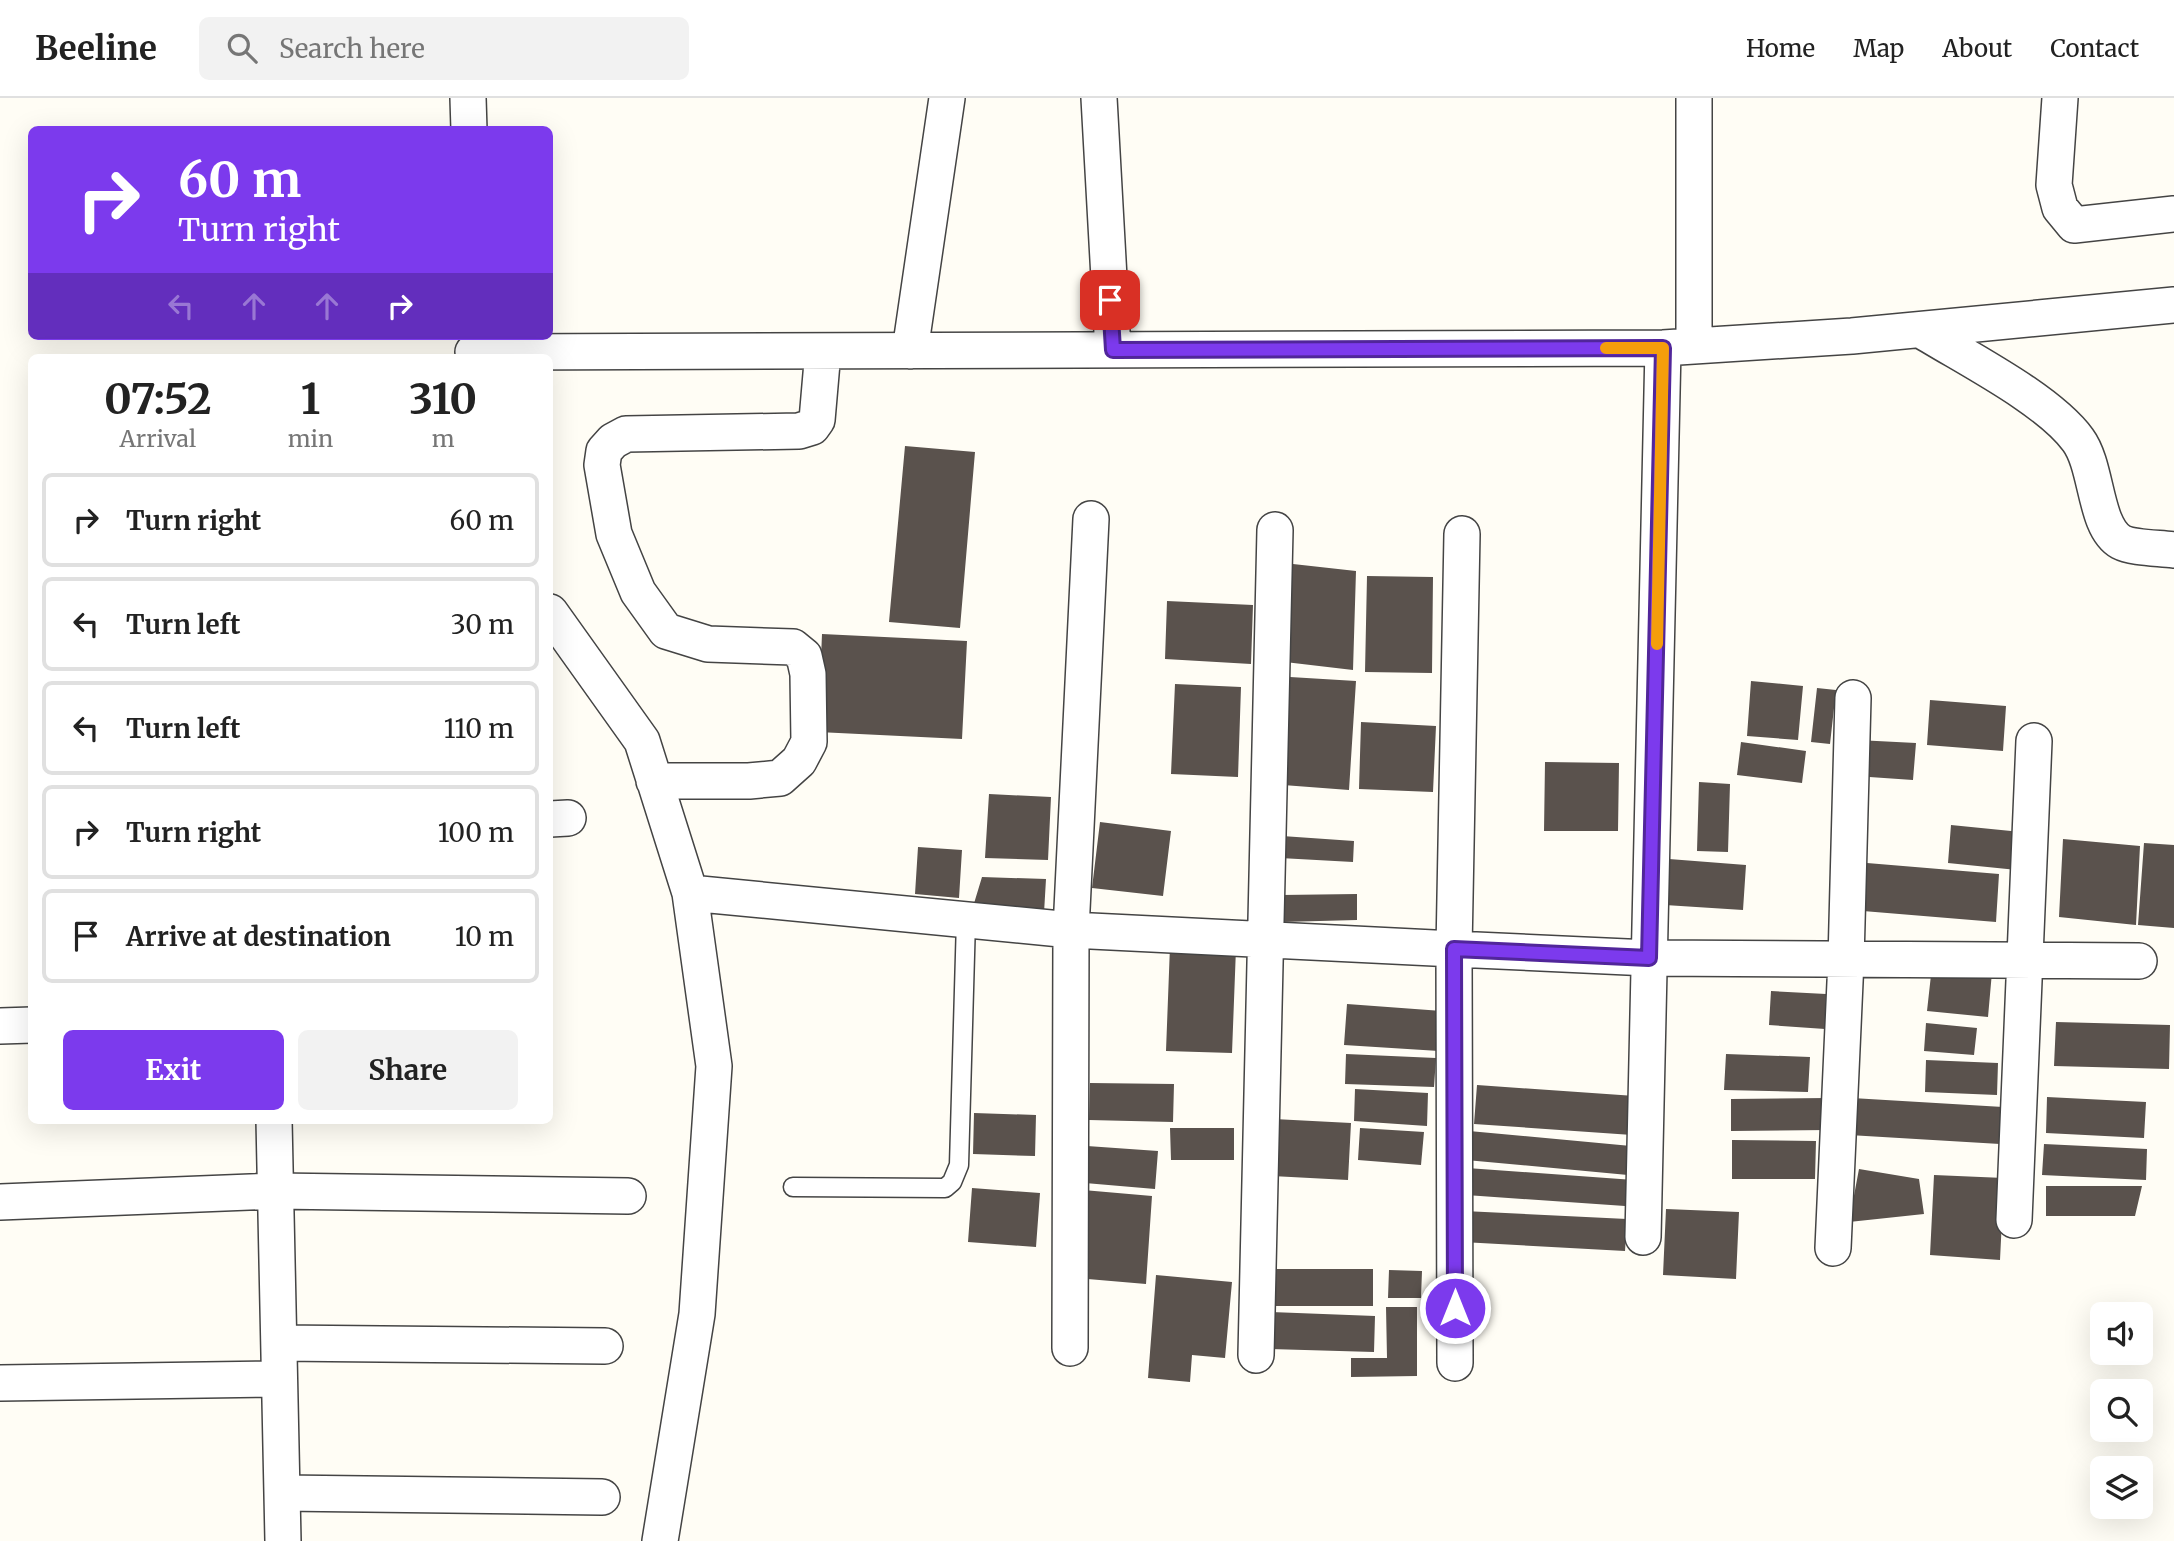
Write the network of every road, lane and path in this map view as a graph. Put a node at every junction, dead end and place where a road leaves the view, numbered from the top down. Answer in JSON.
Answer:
{"nodes":[{"id":1,"x":468,"y":98,"type":"edge"},
{"id":2,"x":947,"y":98,"type":"edge"},
{"id":3,"x":1099,"y":98,"type":"edge"},
{"id":4,"x":1694,"y":98,"type":"edge"},
{"id":5,"x":2060,"y":98,"type":"edge"},
{"id":6,"x":469,"y":126,"type":"edge"},
{"id":7,"x":2174,"y":214,"type":"edge"},
{"id":8,"x":2174,"y":304,"type":"edge"},
{"id":9,"x":1921,"y":330,"type":"junction"},
{"id":10,"x":1679,"y":347,"type":"junction"},
{"id":11,"x":473,"y":348,"type":"edge"},
{"id":12,"x":1113,"y":350,"type":"junction"},
{"id":13,"x":823,"y":351,"type":"junction"},
{"id":14,"x":910,"y":351,"type":"junction"},
{"id":15,"x":1091,"y":519,"type":"dead end"},
{"id":16,"x":1275,"y":530,"type":"dead end"},
{"id":17,"x":1462,"y":534,"type":"dead end"},
{"id":18,"x":2174,"y":550,"type":"edge"},
{"id":19,"x":553,"y":616,"type":"edge"},
{"id":20,"x":1853,"y":698,"type":"dead end"},
{"id":21,"x":2035,"y":741,"type":"dead end"},
{"id":22,"x":654,"y":781,"type":"junction"},
{"id":23,"x":690,"y":893,"type":"junction"},
{"id":24,"x":966,"y":920,"type":"junction"},
{"id":25,"x":1071,"y":930,"type":"junction"},
{"id":26,"x":1265,"y":940,"type":"junction"},
{"id":27,"x":1454,"y":949,"type":"junction"},
{"id":28,"x":1649,"y":958,"type":"junction"},
{"id":29,"x":1846,"y":960,"type":"junction"},
{"id":30,"x":2139,"y":961,"type":"dead end"},
{"id":31,"x":2024,"y":962,"type":"junction"},
{"id":32,"x":28,"y":1025,"type":"edge"},
{"id":33,"x":0,"y":1026,"type":"edge"},
{"id":34,"x":274,"y":1124,"type":"edge"},
{"id":35,"x":793,"y":1187,"type":"dead end"},
{"id":36,"x":276,"y":1191,"type":"junction"},
{"id":37,"x":628,"y":1196,"type":"dead end"},
{"id":38,"x":0,"y":1202,"type":"edge"},
{"id":39,"x":2014,"y":1220,"type":"dead end"},
{"id":40,"x":1643,"y":1237,"type":"dead end"},
{"id":41,"x":1833,"y":1248,"type":"dead end"},
{"id":42,"x":279,"y":1343,"type":"junction"},
{"id":43,"x":605,"y":1346,"type":"dead end"},
{"id":44,"x":1070,"y":1348,"type":"dead end"},
{"id":45,"x":1256,"y":1355,"type":"dead end"},
{"id":46,"x":1455,"y":1363,"type":"dead end"},
{"id":47,"x":279,"y":1379,"type":"junction"},
{"id":48,"x":0,"y":1383,"type":"edge"},
{"id":49,"x":282,"y":1493,"type":"junction"},
{"id":50,"x":602,"y":1497,"type":"dead end"},
{"id":51,"x":283,"y":1541,"type":"edge"},
{"id":52,"x":660,"y":1541,"type":"edge"}],
"edges":[{"from":1,"to":6,"type":"street"},
{"from":2,"to":14,"type":"street"},
{"from":3,"to":12,"type":"street"},
{"from":4,"to":10,"type":"street"},
{"from":5,"to":7,"type":"street"},
{"from":8,"to":9,"type":"street"},
{"from":9,"to":10,"type":"street"},
{"from":9,"to":18,"type":"street"},
{"from":10,"to":12,"type":"street"},
{"from":10,"to":28,"type":"street"},
{"from":11,"to":13,"type":"street"},
{"from":12,"to":14,"type":"street"},
{"from":13,"to":14,"type":"street"},
{"from":13,"to":22,"type":"street"},
{"from":15,"to":25,"type":"street"},
{"from":16,"to":26,"type":"street"},
{"from":17,"to":27,"type":"street"},
{"from":19,"to":22,"type":"street"},
{"from":20,"to":29,"type":"street"},
{"from":21,"to":31,"type":"street"},
{"from":22,"to":23,"type":"street"},
{"from":23,"to":24,"type":"street"},
{"from":23,"to":52,"type":"street"},
{"from":24,"to":25,"type":"street"},
{"from":24,"to":35,"type":"lane"},
{"from":25,"to":26,"type":"street"},
{"from":25,"to":44,"type":"street"},
{"from":26,"to":27,"type":"street"},
{"from":26,"to":45,"type":"street"},
{"from":27,"to":28,"type":"street"},
{"from":27,"to":46,"type":"street"},
{"from":28,"to":29,"type":"street"},
{"from":28,"to":40,"type":"street"},
{"from":29,"to":31,"type":"street"},
{"from":29,"to":41,"type":"street"},
{"from":30,"to":31,"type":"street"},
{"from":31,"to":39,"type":"street"},
{"from":32,"to":33,"type":"street"},
{"from":34,"to":36,"type":"street"},
{"from":36,"to":37,"type":"street"},
{"from":36,"to":38,"type":"street"},
{"from":36,"to":42,"type":"street"},
{"from":42,"to":43,"type":"street"},
{"from":42,"to":47,"type":"street"},
{"from":47,"to":48,"type":"street"},
{"from":47,"to":49,"type":"street"},
{"from":49,"to":50,"type":"street"},
{"from":49,"to":51,"type":"street"}]}
